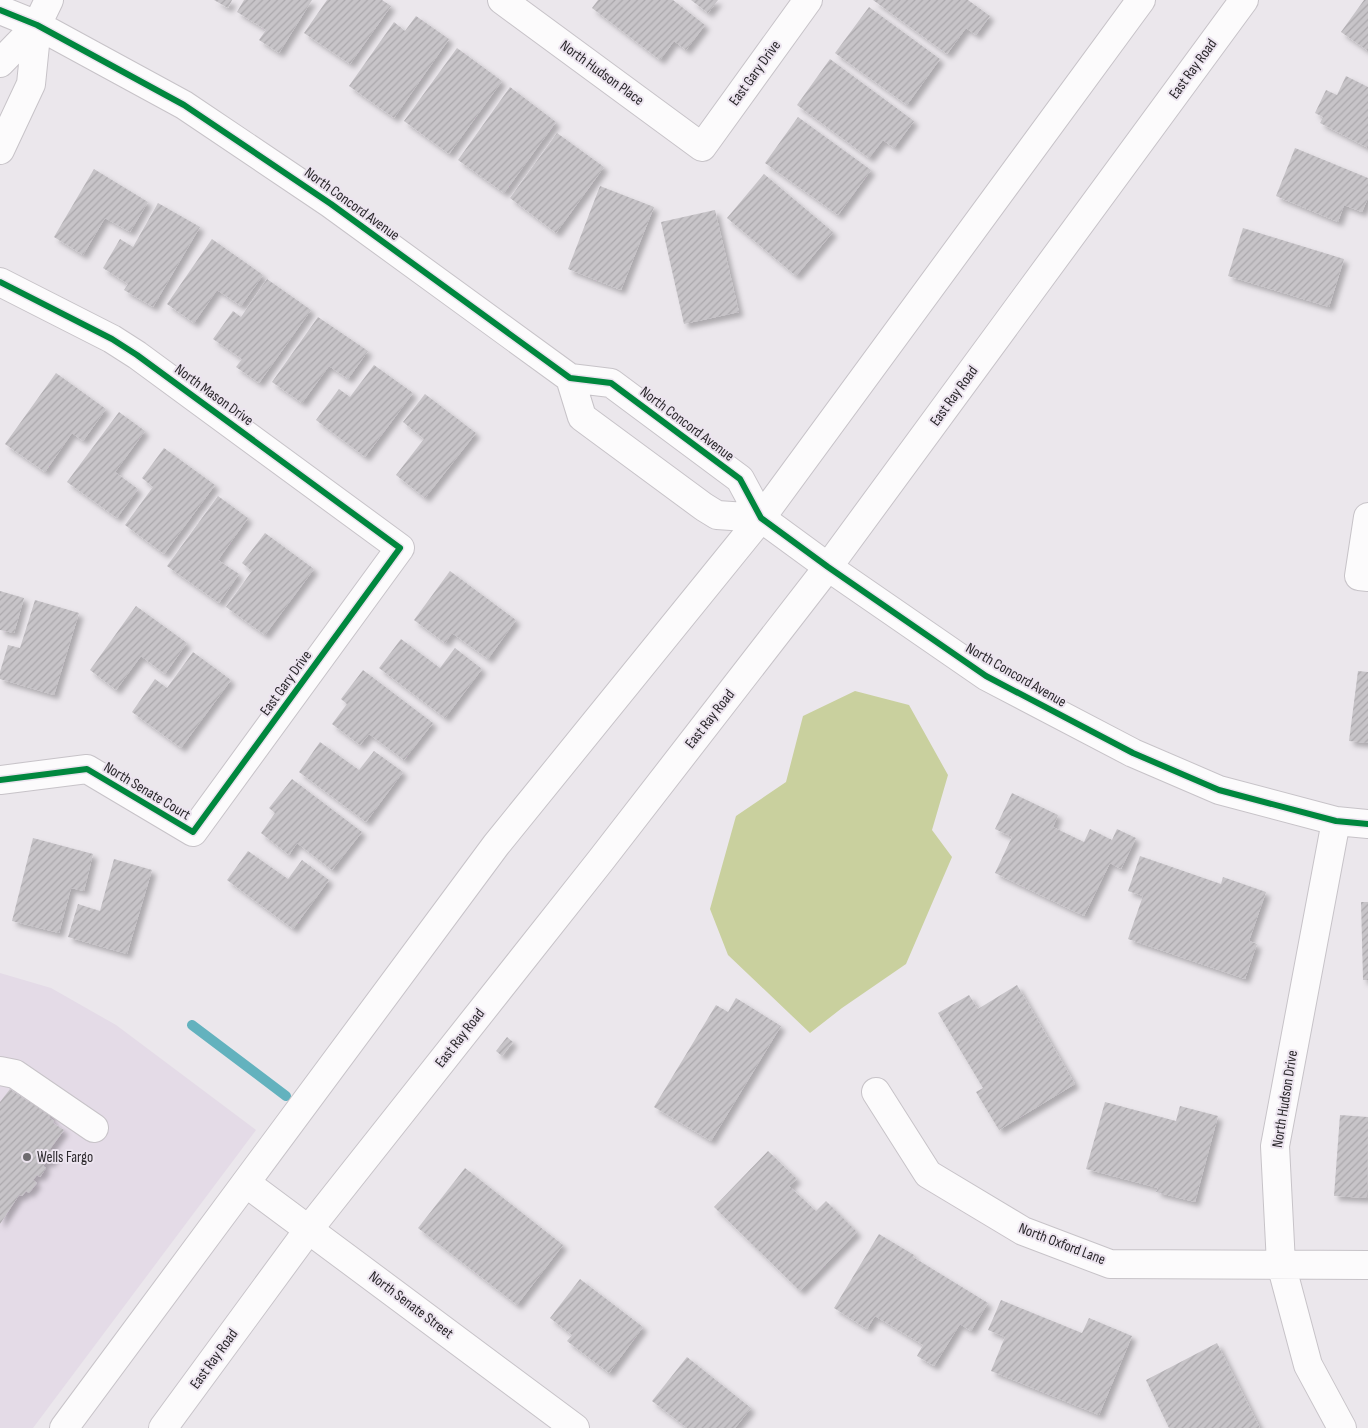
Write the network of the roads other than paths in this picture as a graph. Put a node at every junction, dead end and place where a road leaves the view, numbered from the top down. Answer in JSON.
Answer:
{"nodes":[{"id":1,"x":49,"y":0,"type":"edge"},
{"id":2,"x":502,"y":0,"type":"edge"},
{"id":3,"x":808,"y":0,"type":"edge"},
{"id":4,"x":1141,"y":0,"type":"edge"},
{"id":5,"x":1244,"y":0,"type":"edge"},
{"id":6,"x":0,"y":10,"type":"edge"},
{"id":7,"x":37,"y":25,"type":"junction"},
{"id":8,"x":0,"y":63,"type":"edge"},
{"id":9,"x":702,"y":146,"type":"joint"},
{"id":10,"x":0,"y":150,"type":"edge"},
{"id":11,"x":0,"y":282,"type":"edge"},
{"id":12,"x":570,"y":378,"type":"junction"},
{"id":13,"x":1368,"y":517,"type":"edge"},
{"id":14,"x":761,"y":518,"type":"junction"},
{"id":15,"x":400,"y":548,"type":"joint"},
{"id":16,"x":828,"y":567,"type":"junction"},
{"id":17,"x":1363,"y":577,"type":"edge"},
{"id":18,"x":0,"y":780,"type":"edge"},
{"id":19,"x":1336,"y":821,"type":"junction"},
{"id":20,"x":1368,"y":824,"type":"edge"},
{"id":21,"x":193,"y":832,"type":"joint"},
{"id":22,"x":0,"y":1071,"type":"edge"},
{"id":23,"x":876,"y":1092,"type":"dead end"},
{"id":24,"x":94,"y":1128,"type":"dead end"},
{"id":25,"x":246,"y":1183,"type":"junction"},
{"id":26,"x":308,"y":1229,"type":"junction"},
{"id":27,"x":1281,"y":1264,"type":"junction"},
{"id":28,"x":1368,"y":1266,"type":"edge"},
{"id":29,"x":64,"y":1428,"type":"edge"},
{"id":30,"x":163,"y":1428,"type":"edge"},
{"id":31,"x":575,"y":1428,"type":"edge"},
{"id":32,"x":1342,"y":1428,"type":"edge"}],
"edges":[{"from":1,"to":7,"type":"street"},
{"from":2,"to":9,"type":"street","name":"North Hudson Place"},
{"from":3,"to":9,"type":"street","name":"East Gary Drive"},
{"from":4,"to":14,"type":"street"},
{"from":5,"to":16,"type":"street","name":"East Ray Road"},
{"from":6,"to":7,"type":"street","name":"North Concord Avenue"},
{"from":7,"to":8,"type":"street"},
{"from":7,"to":10,"type":"street"},
{"from":7,"to":12,"type":"street","name":"North Concord Avenue"},
{"from":11,"to":15,"type":"street","name":"North Mason Drive"},
{"from":12,"to":14,"type":"street","name":"North Concord Avenue"},
{"from":12,"to":14,"type":"street"},
{"from":13,"to":17,"type":"street"},
{"from":14,"to":16,"type":"street","name":"North Concord Avenue"},
{"from":14,"to":25,"type":"street"},
{"from":15,"to":21,"type":"street","name":"East Gary Drive"},
{"from":16,"to":19,"type":"street","name":"North Concord Avenue"},
{"from":16,"to":26,"type":"street","name":"East Ray Road"},
{"from":18,"to":21,"type":"street","name":"North Senate Court"},
{"from":19,"to":20,"type":"street","name":"North Concord Avenue"},
{"from":19,"to":27,"type":"street","name":"North Hudson Drive"},
{"from":22,"to":24,"type":"street"},
{"from":23,"to":27,"type":"street","name":"North Oxford Lane"},
{"from":25,"to":26,"type":"street","name":"North Senate Street"},
{"from":25,"to":29,"type":"street"},
{"from":26,"to":30,"type":"street","name":"East Ray Road"},
{"from":26,"to":31,"type":"street","name":"North Senate Street"},
{"from":27,"to":28,"type":"street","name":"North Oxford Lane"},
{"from":27,"to":32,"type":"street","name":"North Hudson Drive"}]}
